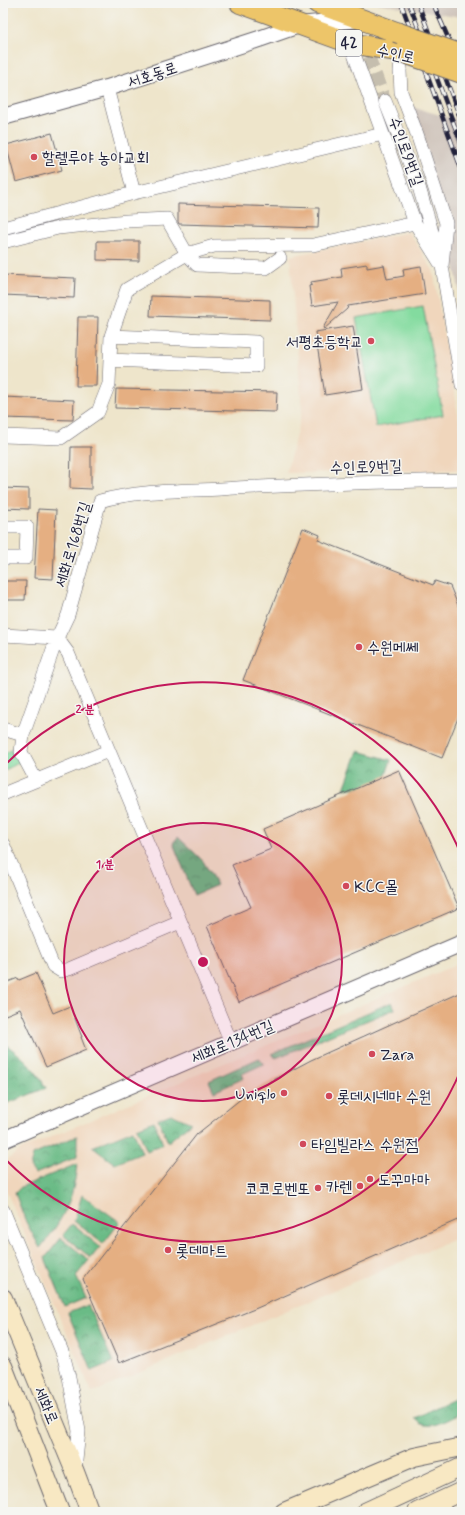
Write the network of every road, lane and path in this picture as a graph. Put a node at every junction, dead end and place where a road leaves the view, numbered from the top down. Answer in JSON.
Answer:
{"nodes":[{"id":1,"x":240,"y":3,"type":"edge"},
{"id":2,"x":317,"y":3,"type":"edge"},
{"id":3,"x":362,"y":19,"type":"junction"},
{"id":4,"x":299,"y":25,"type":"junction"},
{"id":5,"x":350,"y":43,"type":"junction"},
{"id":6,"x":402,"y":52,"type":"junction"},
{"id":7,"x":462,"y":55,"type":"edge"},
{"id":8,"x":462,"y":72,"type":"edge"},
{"id":9,"x":107,"y":88,"type":"junction"},
{"id":10,"x":385,"y":101,"type":"tunnel mouth"},
{"id":11,"x":3,"y":117,"type":"edge"},
{"id":12,"x":383,"y":134,"type":"junction"},
{"id":13,"x":134,"y":193,"type":"junction"},
{"id":14,"x":415,"y":223,"type":"junction"},
{"id":15,"x":3,"y":228,"type":"edge"},
{"id":16,"x":3,"y":242,"type":"edge"},
{"id":17,"x":187,"y":254,"type":"junction"},
{"id":18,"x":280,"y":258,"type":"dead end"},
{"id":19,"x":442,"y":266,"type":"junction"},
{"id":20,"x":111,"y":336,"type":"junction"},
{"id":21,"x":110,"y":360,"type":"junction"},
{"id":22,"x":462,"y":385,"type":"edge"},
{"id":23,"x":3,"y":436,"type":"edge"},
{"id":24,"x":462,"y":480,"type":"edge"},
{"id":25,"x":272,"y":486,"type":"joint"},
{"id":26,"x":3,"y":527,"type":"edge"},
{"id":27,"x":3,"y":558,"type":"edge"},
{"id":28,"x":3,"y":635,"type":"edge"},
{"id":29,"x":57,"y":638,"type":"junction"},
{"id":30,"x":3,"y":729,"type":"edge"},
{"id":31,"x":23,"y":735,"type":"junction"},
{"id":32,"x":108,"y":751,"type":"junction"},
{"id":33,"x":36,"y":780,"type":"junction"},
{"id":34,"x":3,"y":794,"type":"edge"},
{"id":35,"x":3,"y":844,"type":"edge"},
{"id":36,"x":180,"y":922,"type":"junction"},
{"id":37,"x":462,"y":943,"type":"edge"},
{"id":38,"x":231,"y":1042,"type":"junction"},
{"id":39,"x":4,"y":1140,"type":"edge"},
{"id":40,"x":3,"y":1210,"type":"edge"},
{"id":41,"x":3,"y":1298,"type":"edge"},
{"id":42,"x":3,"y":1366,"type":"edge"},
{"id":43,"x":462,"y":1436,"type":"edge"},
{"id":44,"x":462,"y":1447,"type":"edge"},
{"id":45,"x":414,"y":1457,"type":"junction"},
{"id":46,"x":462,"y":1467,"type":"edge"},
{"id":47,"x":75,"y":1472,"type":"junction"},
{"id":48,"x":462,"y":1491,"type":"edge"},
{"id":49,"x":462,"y":1504,"type":"edge"},
{"id":50,"x":60,"y":1512,"type":"edge"},
{"id":51,"x":90,"y":1512,"type":"edge"},
{"id":52,"x":284,"y":1512,"type":"edge"},
{"id":53,"x":365,"y":1512,"type":"edge"},
{"id":54,"x":417,"y":1512,"type":"edge"},
{"id":55,"x":444,"y":1512,"type":"edge"}],
"edges":[{"from":1,"to":4,"type":"main road","name":"수인로","number":"42"},
{"from":2,"to":3,"type":"main road","name":"수인로","number":"42"},
{"from":3,"to":4,"type":"street","name":"서호동로"},
{"from":3,"to":7,"type":"main road","name":"수인로","number":"42","bridge":true},
{"from":4,"to":5,"type":"main road","name":"수인로","number":"42"},
{"from":4,"to":9,"type":"street","name":"서호동로"},
{"from":5,"to":6,"type":"main road","name":"수인로","number":"42"},
{"from":5,"to":12,"type":"street","name":"수인로9번길"},
{"from":6,"to":8,"type":"main road","name":"수인로","number":"42","bridge":true},
{"from":6,"to":19,"type":"street","name":"수인로9번길"},
{"from":9,"to":11,"type":"street","name":"서호동로"},
{"from":9,"to":13,"type":"street"},
{"from":10,"to":19,"type":"street"},
{"from":12,"to":13,"type":"street"},
{"from":12,"to":14,"type":"street","name":"수인로9번길"},
{"from":13,"to":15,"type":"street"},
{"from":14,"to":17,"type":"street"},
{"from":14,"to":19,"type":"street","name":"수인로9번길"},
{"from":16,"to":17,"type":"street"},
{"from":17,"to":18,"type":"street"},
{"from":17,"to":20,"type":"street"},
{"from":19,"to":22,"type":"street","name":"수인로9번길"},
{"from":20,"to":21,"type":"street"},
{"from":20,"to":21,"type":"street"},
{"from":21,"to":23,"type":"street"},
{"from":24,"to":25,"type":"street","name":"수인로9번길"},
{"from":25,"to":29,"type":"street","name":"세화로168번길"},
{"from":26,"to":27,"type":"street"},
{"from":28,"to":29,"type":"street"},
{"from":29,"to":31,"type":"street"},
{"from":29,"to":32,"type":"street"},
{"from":30,"to":31,"type":"street"},
{"from":31,"to":33,"type":"street"},
{"from":32,"to":33,"type":"street"},
{"from":32,"to":36,"type":"street"},
{"from":33,"to":34,"type":"street"},
{"from":35,"to":36,"type":"street"},
{"from":36,"to":38,"type":"street"},
{"from":37,"to":38,"type":"street","name":"세화로134번길"},
{"from":38,"to":39,"type":"street","name":"세화로134번길"},
{"from":40,"to":47,"type":"street"},
{"from":41,"to":47,"type":"main road","name":"세화로"},
{"from":42,"to":50,"type":"main road","name":"세화로"},
{"from":43,"to":45,"type":"main road"},
{"from":44,"to":45,"type":"main road"},
{"from":45,"to":52,"type":"main road"},
{"from":46,"to":53,"type":"main road"},
{"from":47,"to":51,"type":"main road","name":"세화로"},
{"from":48,"to":54,"type":"main road"},
{"from":49,"to":55,"type":"main road"}]}
